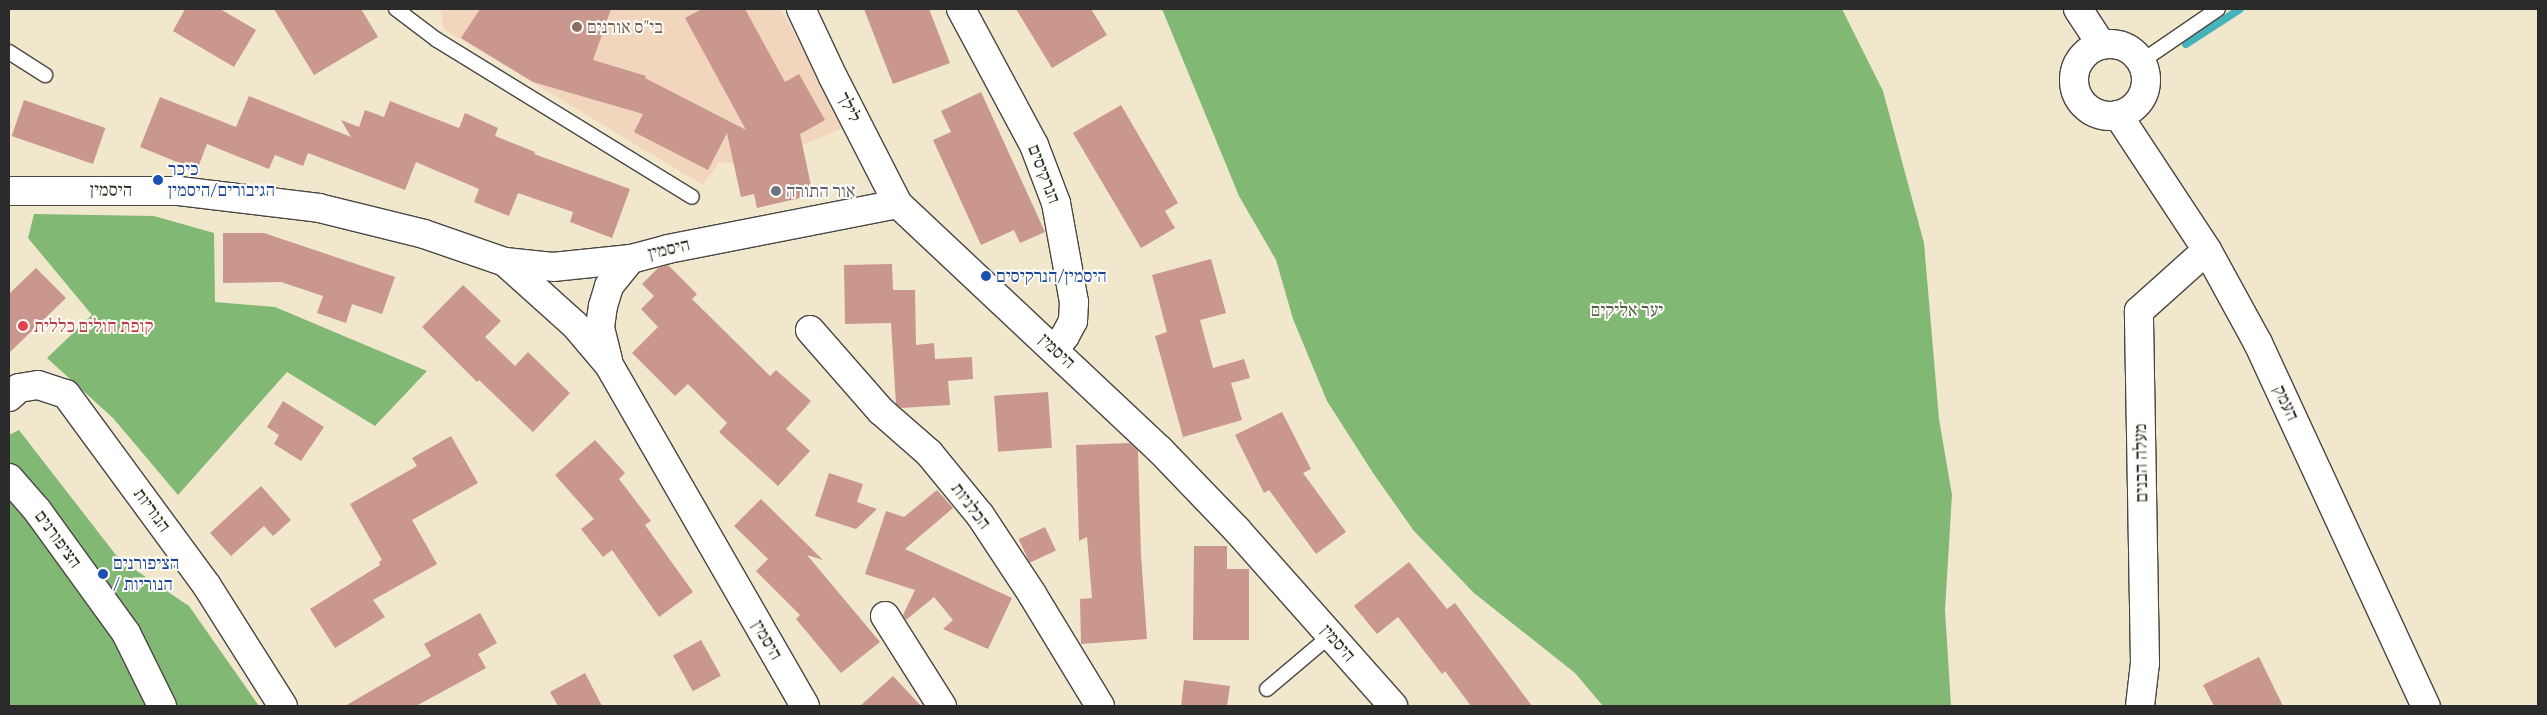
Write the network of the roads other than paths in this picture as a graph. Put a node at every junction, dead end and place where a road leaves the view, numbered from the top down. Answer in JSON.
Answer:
{"nodes":[{"id":1,"x":396,"y":9,"type":"edge"},
{"id":2,"x":802,"y":9,"type":"edge"},
{"id":3,"x":961,"y":9,"type":"edge"},
{"id":4,"x":2078,"y":9,"type":"edge"},
{"id":5,"x":2218,"y":9,"type":"edge"},
{"id":6,"x":2101,"y":44,"type":"junction"},
{"id":7,"x":9,"y":52,"type":"edge"},
{"id":8,"x":2142,"y":61,"type":"junction"},
{"id":9,"x":45,"y":75,"type":"dead end"},
{"id":10,"x":2118,"y":115,"type":"junction"},
{"id":11,"x":9,"y":191,"type":"edge"},
{"id":12,"x":692,"y":197,"type":"dead end"},
{"id":13,"x":898,"y":204,"type":"junction"},
{"id":14,"x":2207,"y":250,"type":"junction"},
{"id":15,"x":631,"y":258,"type":"junction"},
{"id":16,"x":505,"y":262,"type":"junction"},
{"id":17,"x":810,"y":330,"type":"dead end"},
{"id":18,"x":1054,"y":349,"type":"junction"},
{"id":19,"x":609,"y":365,"type":"junction"},
{"id":20,"x":9,"y":397,"type":"edge"},
{"id":21,"x":9,"y":478,"type":"edge"},
{"id":22,"x":885,"y":616,"type":"dead end"},
{"id":23,"x":1331,"y":635,"type":"junction"},
{"id":24,"x":1267,"y":689,"type":"dead end"},
{"id":25,"x":162,"y":706,"type":"edge"},
{"id":26,"x":283,"y":706,"type":"edge"},
{"id":27,"x":805,"y":706,"type":"edge"},
{"id":28,"x":942,"y":706,"type":"edge"},
{"id":29,"x":1100,"y":706,"type":"edge"},
{"id":30,"x":1394,"y":706,"type":"edge"},
{"id":31,"x":2140,"y":706,"type":"edge"},
{"id":32,"x":2426,"y":706,"type":"edge"}],
"edges":[{"from":1,"to":12,"type":"lane"},
{"from":2,"to":13,"type":"street","name":"לילך"},
{"from":3,"to":18,"type":"street","name":"הנרקיסים"},
{"from":4,"to":6,"type":"street"},
{"from":5,"to":8,"type":"lane"},
{"from":6,"to":8,"type":"street"},
{"from":6,"to":10,"type":"street"},
{"from":7,"to":9,"type":"lane"},
{"from":8,"to":10,"type":"street"},
{"from":10,"to":14,"type":"street","name":"העמק"},
{"from":11,"to":16,"type":"street","name":"היסמין"},
{"from":13,"to":15,"type":"street","name":"היסמין"},
{"from":13,"to":18,"type":"street","name":"היסמין"},
{"from":14,"to":31,"type":"street","name":"מעלה הבנים"},
{"from":14,"to":32,"type":"street","name":"העמק"},
{"from":15,"to":16,"type":"street","name":"היסמין"},
{"from":15,"to":19,"type":"street","name":"היסמין"},
{"from":16,"to":19,"type":"street","name":"היסמין"},
{"from":17,"to":29,"type":"street","name":"הכלניות"},
{"from":18,"to":23,"type":"street","name":"היסמין"},
{"from":19,"to":27,"type":"street","name":"היסמין"},
{"from":20,"to":26,"type":"street","name":"הנוריות"},
{"from":21,"to":25,"type":"street","name":"הציפורנים"},
{"from":22,"to":28,"type":"street"},
{"from":23,"to":24,"type":"lane"},
{"from":23,"to":30,"type":"street","name":"היסמין"}]}
